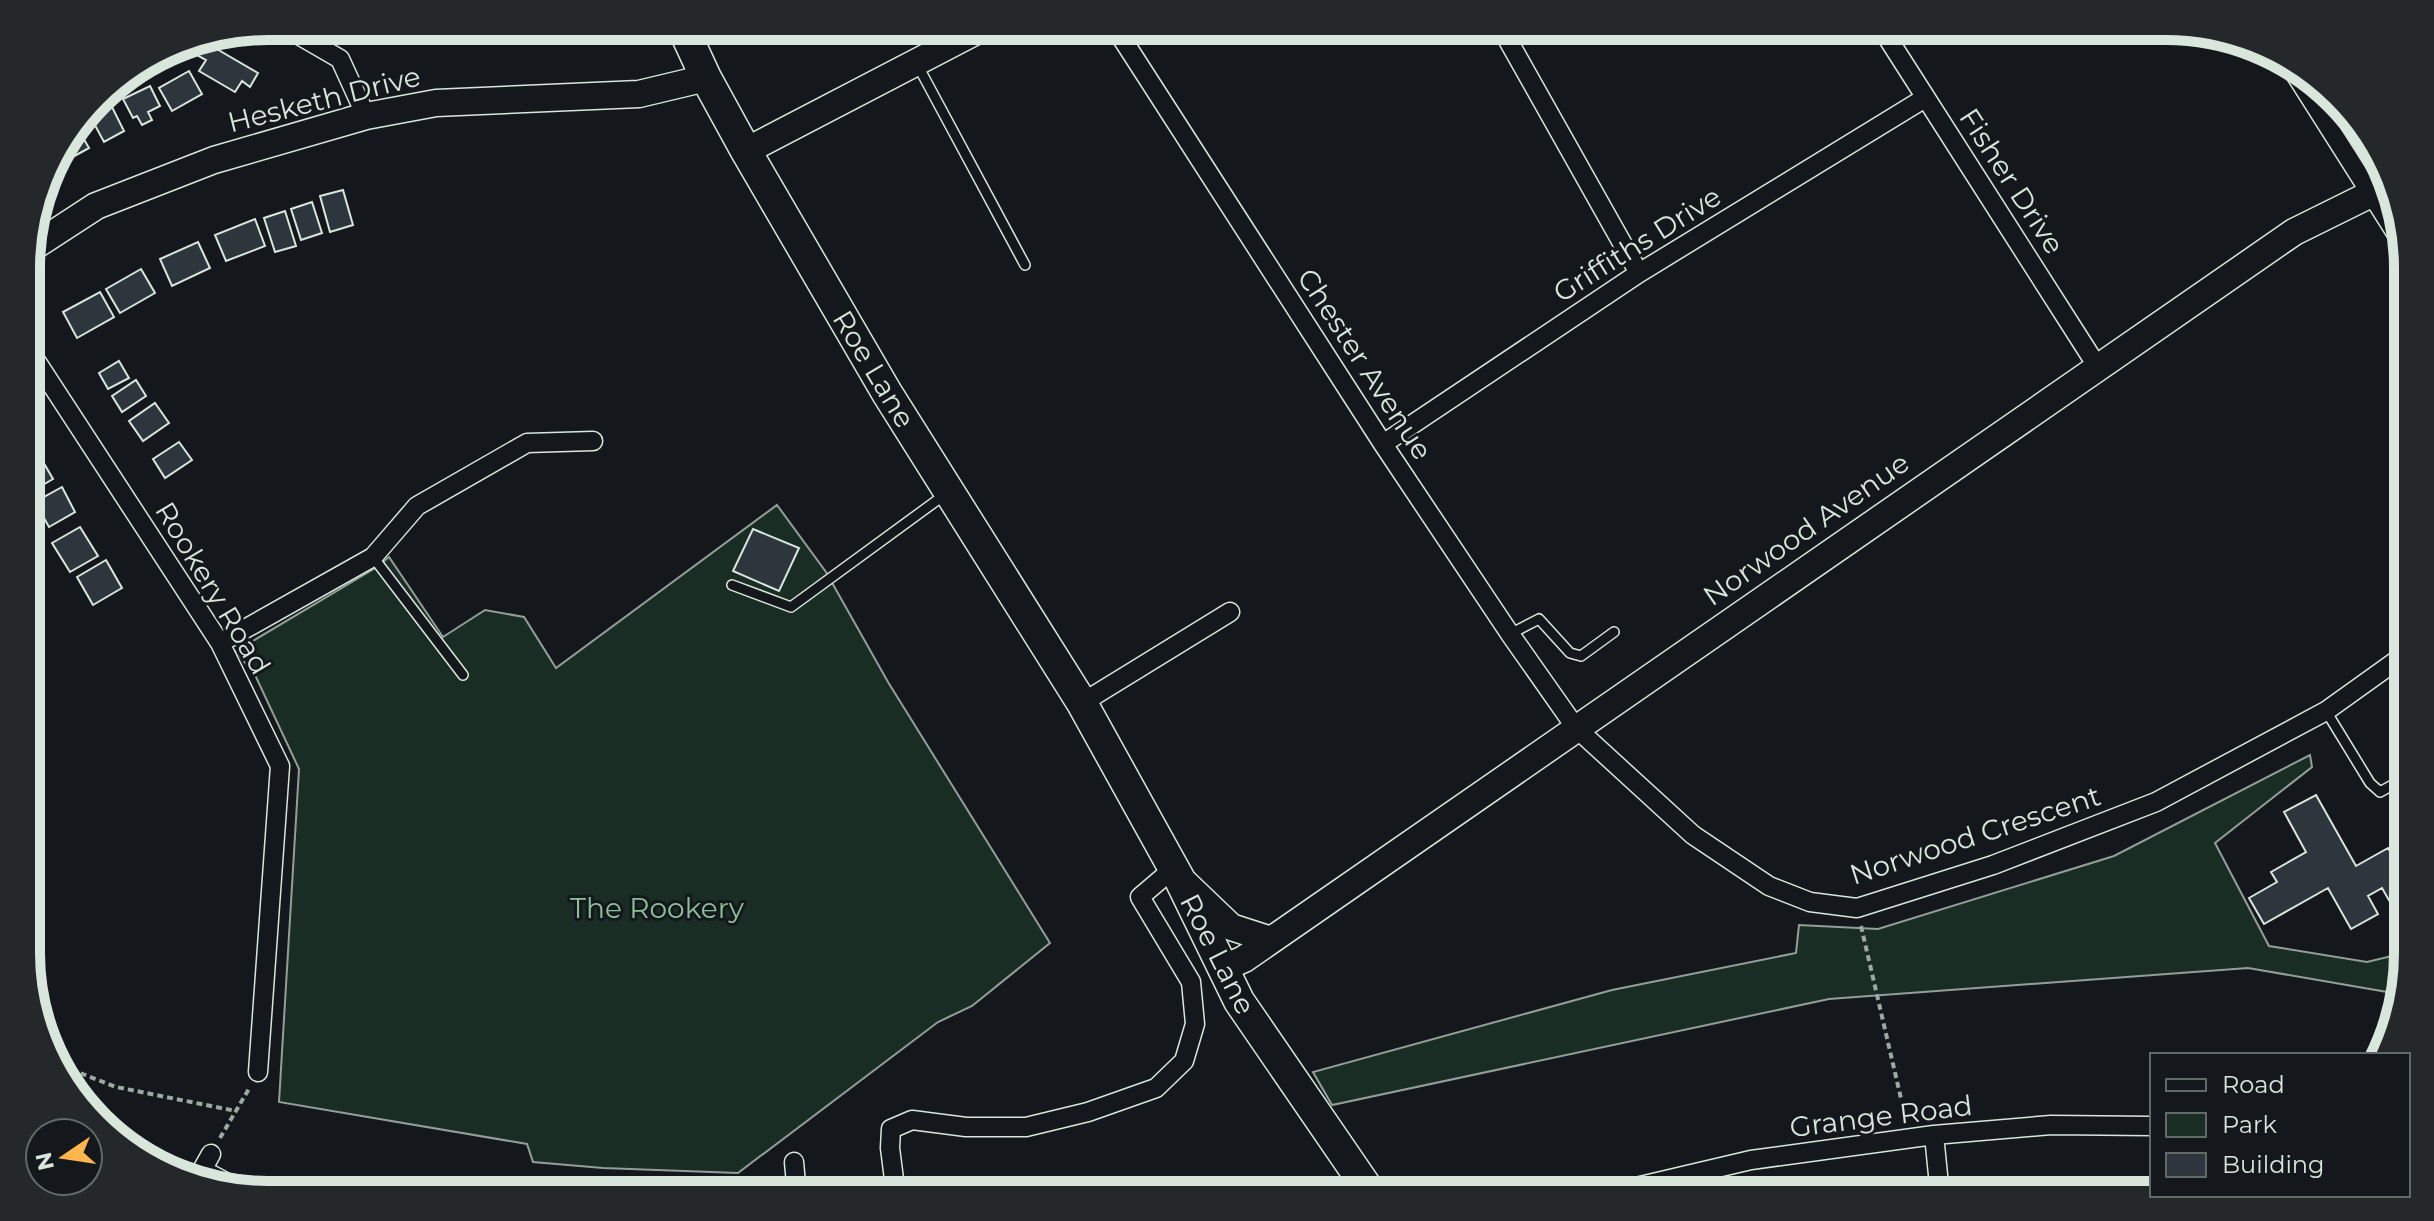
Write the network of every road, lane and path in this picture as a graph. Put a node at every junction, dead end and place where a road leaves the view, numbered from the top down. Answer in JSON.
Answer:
{"nodes":[{"id":1,"x":307,"y":40,"type":"edge"},
{"id":2,"x":688,"y":40,"type":"edge"},
{"id":3,"x":960,"y":40,"type":"edge"},
{"id":4,"x":1123,"y":40,"type":"edge"},
{"id":5,"x":1508,"y":40,"type":"edge"},
{"id":6,"x":1889,"y":40,"type":"edge"},
{"id":7,"x":916,"y":63,"type":"junction"},
{"id":8,"x":706,"y":78,"type":"junction"},
{"id":9,"x":2307,"y":90,"type":"edge"},
{"id":10,"x":1925,"y":98,"type":"junction"},
{"id":11,"x":366,"y":116,"type":"junction"},
{"id":12,"x":746,"y":151,"type":"junction"},
{"id":13,"x":2379,"y":189,"type":"edge"},
{"id":14,"x":42,"y":242,"type":"edge"},
{"id":15,"x":1025,"y":265,"type":"dead end"},
{"id":16,"x":1639,"y":273,"type":"junction"},
{"id":17,"x":2097,"y":366,"type":"junction"},
{"id":18,"x":40,"y":367,"type":"edge"},
{"id":19,"x":593,"y":441,"type":"dead end"},
{"id":20,"x":1383,"y":444,"type":"junction"},
{"id":21,"x":949,"y":491,"type":"junction"},
{"id":22,"x":373,"y":557,"type":"junction"},
{"id":23,"x":732,"y":585,"type":"dead end"},
{"id":24,"x":1230,"y":612,"type":"dead end"},
{"id":25,"x":1614,"y":632,"type":"dead end"},
{"id":26,"x":1510,"y":634,"type":"junction"},
{"id":27,"x":220,"y":643,"type":"junction"},
{"id":28,"x":2394,"y":662,"type":"edge"},
{"id":29,"x":463,"y":675,"type":"dead end"},
{"id":30,"x":1082,"y":703,"type":"junction"},
{"id":31,"x":2326,"y":711,"type":"junction"},
{"id":32,"x":1576,"y":728,"type":"junction"},
{"id":33,"x":2394,"y":784,"type":"edge"},
{"id":34,"x":1176,"y":873,"type":"junction"},
{"id":35,"x":1857,"y":908,"type":"junction"},
{"id":36,"x":1271,"y":940,"type":"junction"},
{"id":37,"x":1224,"y":968,"type":"junction"},
{"id":38,"x":73,"y":1070,"type":"edge"},
{"id":39,"x":258,"y":1072,"type":"joint"},
{"id":40,"x":236,"y":1111,"type":"junction"},
{"id":41,"x":2150,"y":1126,"type":"edge"},
{"id":42,"x":1934,"y":1135,"type":"junction"},
{"id":43,"x":1911,"y":1139,"type":"junction"},
{"id":44,"x":794,"y":1162,"type":"dead end"},
{"id":45,"x":204,"y":1168,"type":"edge"},
{"id":46,"x":796,"y":1181,"type":"edge"},
{"id":47,"x":894,"y":1181,"type":"edge"},
{"id":48,"x":1362,"y":1181,"type":"edge"},
{"id":49,"x":1662,"y":1181,"type":"edge"},
{"id":50,"x":1939,"y":1181,"type":"edge"}],
"edges":[{"from":1,"to":11,"type":"street"},
{"from":2,"to":8,"type":"main road","name":"Roe Lane"},
{"from":3,"to":7,"type":"main road"},
{"from":4,"to":20,"type":"street","name":"Chester Avenue"},
{"from":5,"to":16,"type":"street"},
{"from":6,"to":10,"type":"street","name":"Fisher Drive"},
{"from":7,"to":12,"type":"main road"},
{"from":7,"to":15,"type":"lane"},
{"from":8,"to":11,"type":"main road","name":"Hesketh Drive"},
{"from":8,"to":12,"type":"main road","name":"Roe Lane"},
{"from":9,"to":13,"type":"street"},
{"from":10,"to":16,"type":"street","name":"Griffiths Drive"},
{"from":10,"to":17,"type":"street","name":"Fisher Drive"},
{"from":11,"to":14,"type":"main road","name":"Hesketh Drive"},
{"from":12,"to":21,"type":"main road","name":"Roe Lane"},
{"from":13,"to":17,"type":"main road","name":"Norwood Avenue"},
{"from":16,"to":20,"type":"street","name":"Griffiths Drive"},
{"from":17,"to":32,"type":"main road","name":"Norwood Avenue"},
{"from":18,"to":27,"type":"street","name":"Rookery Road"},
{"from":19,"to":22,"type":"street"},
{"from":20,"to":26,"type":"street","name":"Chester Avenue"},
{"from":21,"to":23,"type":"lane"},
{"from":21,"to":30,"type":"main road","name":"Roe Lane"},
{"from":22,"to":27,"type":"street"},
{"from":22,"to":29,"type":"lane"},
{"from":24,"to":30,"type":"street"},
{"from":25,"to":26,"type":"lane"},
{"from":26,"to":32,"type":"street","name":"Chester Avenue"},
{"from":27,"to":39,"type":"street","name":"Rookery Road"},
{"from":28,"to":31,"type":"street","name":"Norwood Crescent"},
{"from":30,"to":34,"type":"main road","name":"Roe Lane"},
{"from":31,"to":33,"type":"lane"},
{"from":31,"to":35,"type":"street","name":"Norwood Crescent"},
{"from":32,"to":35,"type":"street","name":"Norwood Crescent"},
{"from":32,"to":36,"type":"main road","name":"Norwood Avenue"},
{"from":34,"to":36,"type":"main road"},
{"from":34,"to":37,"type":"main road","name":"Roe Lane"},
{"from":34,"to":47,"type":"street"},
{"from":35,"to":43,"type":"path"},
{"from":36,"to":37,"type":"main road","name":"Norwood Avenue"},
{"from":37,"to":48,"type":"main road","name":"Roe Lane"},
{"from":38,"to":40,"type":"path"},
{"from":39,"to":40,"type":"path"},
{"from":40,"to":45,"type":"path"},
{"from":41,"to":42,"type":"street","name":"Grange Road"},
{"from":42,"to":43,"type":"street","name":"Grange Road"},
{"from":42,"to":50,"type":"street"},
{"from":43,"to":49,"type":"street","name":"Grange Road"},
{"from":44,"to":46,"type":"street"}]}
